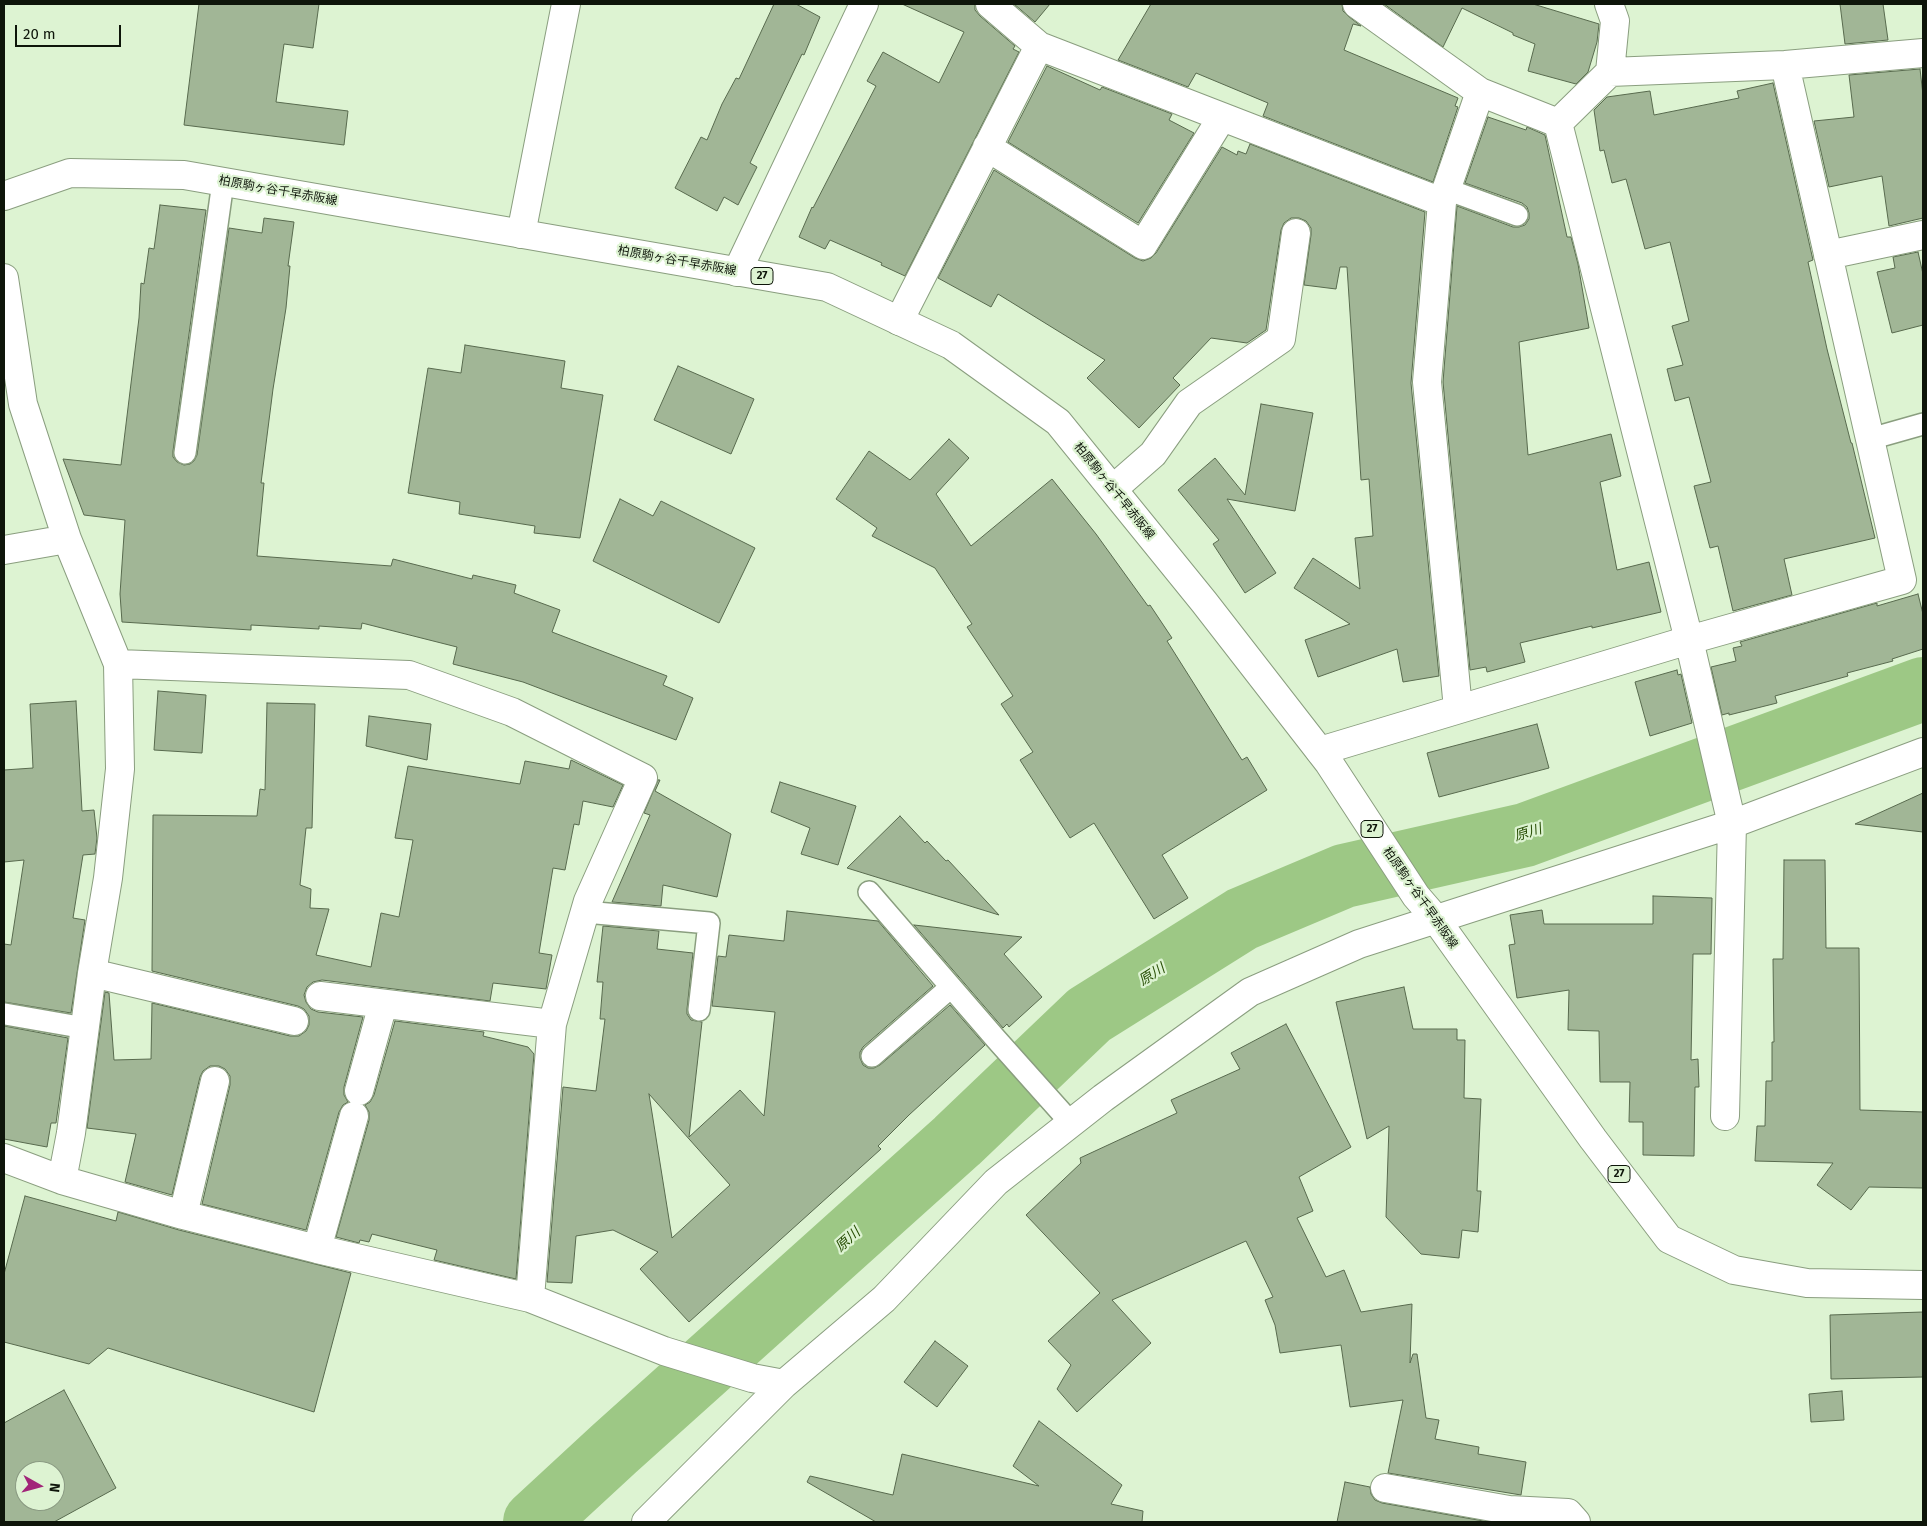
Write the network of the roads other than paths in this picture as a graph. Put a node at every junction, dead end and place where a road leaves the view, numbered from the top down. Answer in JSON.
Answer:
{"nodes":[{"id":1,"x":566,"y":4,"type":"edge"},
{"id":2,"x":864,"y":4,"type":"edge"},
{"id":3,"x":990,"y":4,"type":"edge"},
{"id":4,"x":1357,"y":4,"type":"edge"},
{"id":5,"x":1609,"y":4,"type":"edge"},
{"id":6,"x":1039,"y":46,"type":"junction"},
{"id":7,"x":1923,"y":53,"type":"edge"},
{"id":8,"x":1785,"y":65,"type":"junction"},
{"id":9,"x":1610,"y":72,"type":"junction"},
{"id":10,"x":1480,"y":92,"type":"junction"},
{"id":11,"x":1222,"y":117,"type":"junction"},
{"id":12,"x":1558,"y":123,"type":"junction"},
{"id":13,"x":988,"y":147,"type":"junction"},
{"id":14,"x":223,"y":182,"type":"junction"},
{"id":15,"x":4,"y":196,"type":"edge"},
{"id":16,"x":1444,"y":196,"type":"junction"},
{"id":17,"x":1517,"y":215,"type":"dead end"},
{"id":18,"x":1296,"y":233,"type":"dead end"},
{"id":19,"x":521,"y":234,"type":"junction"},
{"id":20,"x":1923,"y":235,"type":"edge"},
{"id":21,"x":1828,"y":255,"type":"junction"},
{"id":22,"x":737,"y":272,"type":"junction"},
{"id":23,"x":4,"y":278,"type":"edge"},
{"id":24,"x":900,"y":321,"type":"junction"},
{"id":25,"x":1923,"y":424,"type":"edge"},
{"id":26,"x":1870,"y":439,"type":"junction"},
{"id":27,"x":185,"y":454,"type":"dead end"},
{"id":28,"x":1113,"y":489,"type":"junction"},
{"id":29,"x":66,"y":539,"type":"junction"},
{"id":30,"x":4,"y":550,"type":"edge"},
{"id":31,"x":1689,"y":640,"type":"junction"},
{"id":32,"x":118,"y":664,"type":"junction"},
{"id":33,"x":1458,"y":710,"type":"junction"},
{"id":34,"x":1923,"y":752,"type":"edge"},
{"id":35,"x":1324,"y":757,"type":"junction"},
{"id":36,"x":1732,"y":824,"type":"junction"},
{"id":37,"x":869,"y":892,"type":"dead end"},
{"id":38,"x":585,"y":912,"type":"junction"},
{"id":39,"x":1435,"y":918,"type":"junction"},
{"id":40,"x":92,"y":973,"type":"junction"},
{"id":41,"x":951,"y":987,"type":"junction"},
{"id":42,"x":320,"y":996,"type":"dead end"},
{"id":43,"x":383,"y":1004,"type":"junction"},
{"id":44,"x":699,"y":1010,"type":"dead end"},
{"id":45,"x":5,"y":1014,"type":"dead end"},
{"id":46,"x":294,"y":1021,"type":"dead end"},
{"id":47,"x":552,"y":1024,"type":"junction"},
{"id":48,"x":85,"y":1028,"type":"junction"},
{"id":49,"x":872,"y":1056,"type":"dead end"},
{"id":50,"x":215,"y":1081,"type":"dead end"},
{"id":51,"x":1725,"y":1116,"type":"dead end"},
{"id":52,"x":1072,"y":1123,"type":"junction"},
{"id":53,"x":4,"y":1158,"type":"edge"},
{"id":54,"x":62,"y":1180,"type":"junction"},
{"id":55,"x":182,"y":1215,"type":"junction"},
{"id":56,"x":317,"y":1249,"type":"junction"},
{"id":57,"x":1923,"y":1285,"type":"edge"},
{"id":58,"x":530,"y":1298,"type":"junction"},
{"id":59,"x":784,"y":1384,"type":"junction"},
{"id":60,"x":1385,"y":1488,"type":"dead end"},
{"id":61,"x":646,"y":1522,"type":"edge"},
{"id":62,"x":1576,"y":1522,"type":"edge"}],
"edges":[{"from":1,"to":19,"type":"street"},
{"from":2,"to":22,"type":"street"},
{"from":3,"to":6,"type":"street"},
{"from":4,"to":10,"type":"street"},
{"from":5,"to":9,"type":"street"},
{"from":6,"to":11,"type":"street"},
{"from":6,"to":13,"type":"street"},
{"from":7,"to":8,"type":"street"},
{"from":8,"to":9,"type":"street"},
{"from":8,"to":21,"type":"street"},
{"from":9,"to":12,"type":"street"},
{"from":10,"to":12,"type":"street"},
{"from":10,"to":16,"type":"street"},
{"from":11,"to":13,"type":"street"},
{"from":11,"to":16,"type":"street"},
{"from":12,"to":31,"type":"street"},
{"from":13,"to":24,"type":"street"},
{"from":14,"to":15,"type":"street","name":"柏原駒ヶ谷千早赤阪線","number":"27"},
{"from":14,"to":19,"type":"street","name":"柏原駒ヶ谷千早赤阪線","number":"27"},
{"from":14,"to":27,"type":"lane"},
{"from":16,"to":17,"type":"lane"},
{"from":16,"to":33,"type":"street"},
{"from":18,"to":28,"type":"street"},
{"from":19,"to":22,"type":"street","name":"柏原駒ヶ谷千早赤阪線","number":"27"},
{"from":20,"to":21,"type":"street"},
{"from":21,"to":26,"type":"street"},
{"from":22,"to":24,"type":"street","name":"柏原駒ヶ谷千早赤阪線","number":"27"},
{"from":23,"to":29,"type":"street"},
{"from":24,"to":28,"type":"street","name":"柏原駒ヶ谷千早赤阪線","number":"27"},
{"from":25,"to":26,"type":"lane"},
{"from":26,"to":31,"type":"street"},
{"from":28,"to":35,"type":"street","name":"柏原駒ヶ谷千早赤阪線","number":"27"},
{"from":29,"to":30,"type":"street"},
{"from":29,"to":32,"type":"street"},
{"from":31,"to":33,"type":"street"},
{"from":31,"to":36,"type":"street"},
{"from":32,"to":38,"type":"street"},
{"from":32,"to":40,"type":"street"},
{"from":33,"to":35,"type":"street"},
{"from":34,"to":36,"type":"street"},
{"from":35,"to":39,"type":"street","name":"柏原駒ヶ谷千早赤阪線","number":"27"},
{"from":36,"to":39,"type":"street"},
{"from":36,"to":51,"type":"street"},
{"from":37,"to":41,"type":"lane"},
{"from":38,"to":44,"type":"lane"},
{"from":38,"to":47,"type":"street"},
{"from":39,"to":52,"type":"street"},
{"from":39,"to":57,"type":"street","name":"柏原駒ヶ谷千早赤阪線","number":"27"},
{"from":40,"to":46,"type":"street"},
{"from":40,"to":48,"type":"street"},
{"from":41,"to":49,"type":"lane"},
{"from":41,"to":52,"type":"lane"},
{"from":42,"to":43,"type":"street"},
{"from":43,"to":47,"type":"street"},
{"from":43,"to":56,"type":"street"},
{"from":45,"to":48,"type":"lane"},
{"from":47,"to":58,"type":"street"},
{"from":48,"to":54,"type":"street"},
{"from":50,"to":55,"type":"street"},
{"from":52,"to":59,"type":"street"},
{"from":53,"to":54,"type":"street"},
{"from":54,"to":55,"type":"street"},
{"from":55,"to":56,"type":"street"},
{"from":56,"to":58,"type":"street"},
{"from":58,"to":59,"type":"street"},
{"from":59,"to":61,"type":"street"},
{"from":60,"to":62,"type":"street"}]}
